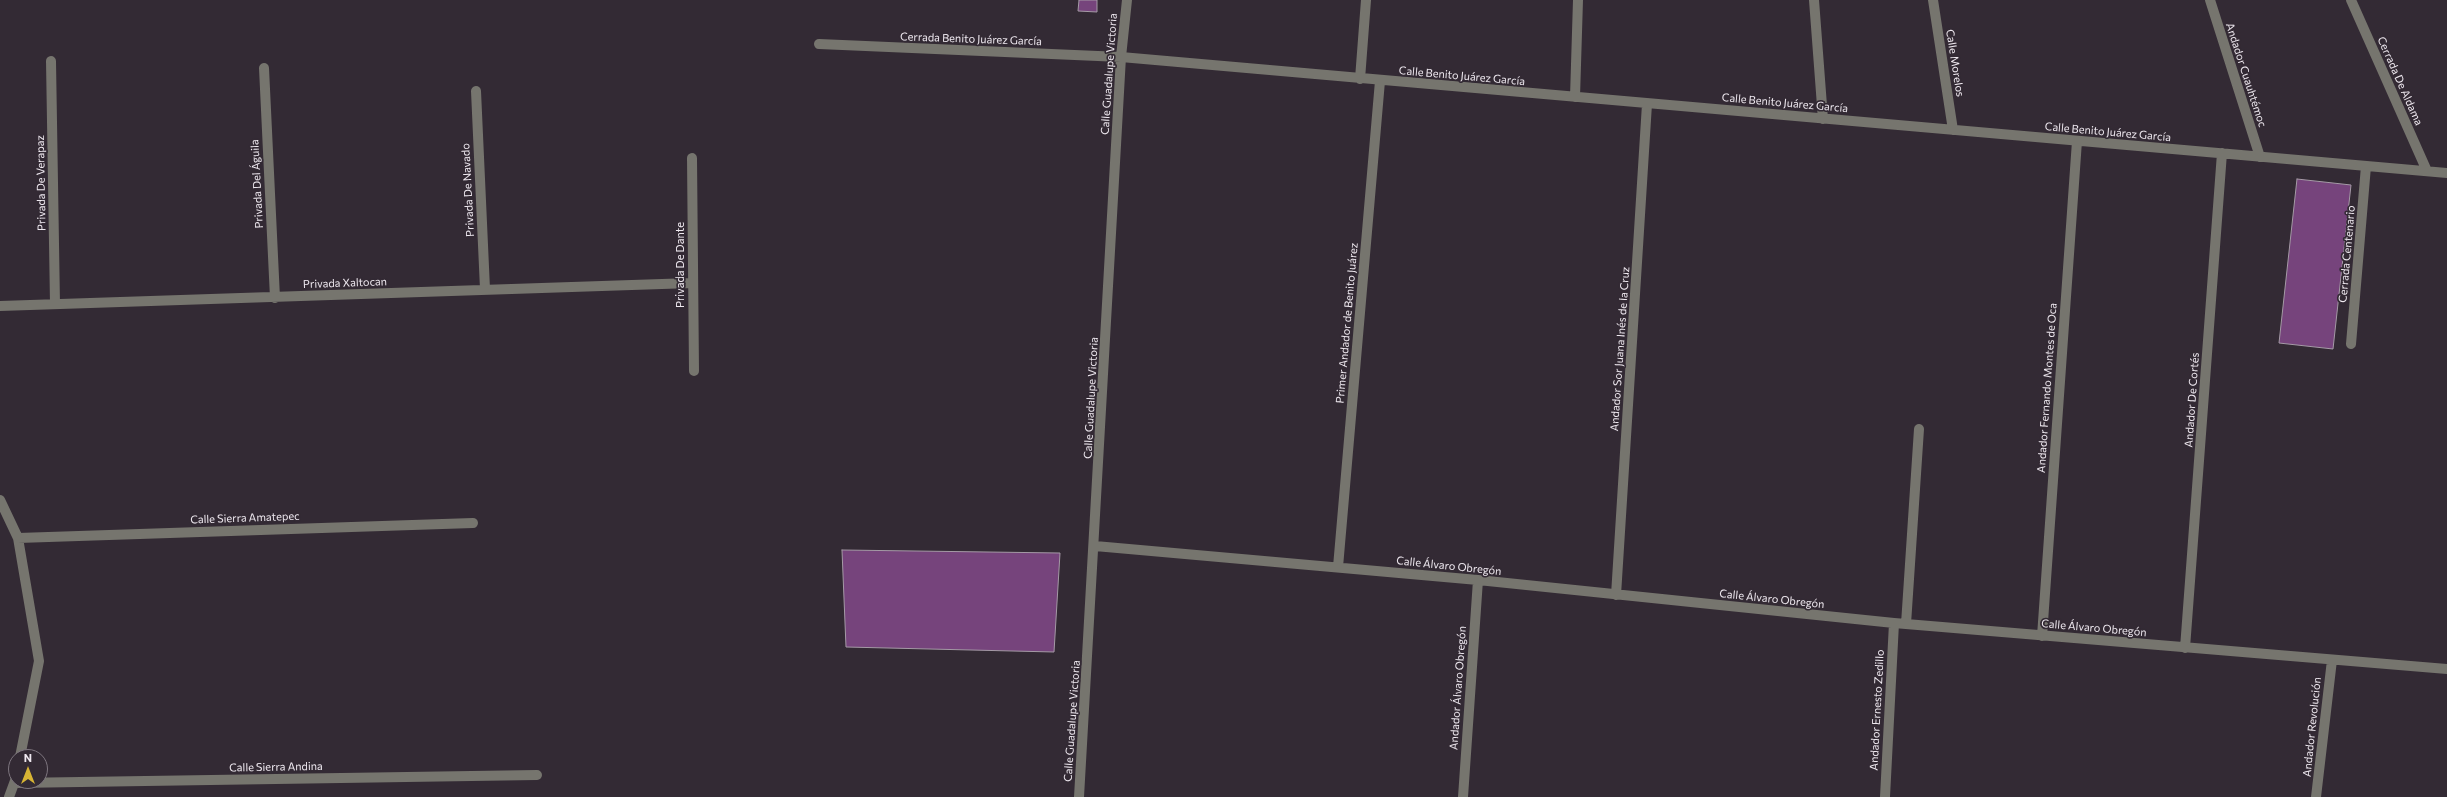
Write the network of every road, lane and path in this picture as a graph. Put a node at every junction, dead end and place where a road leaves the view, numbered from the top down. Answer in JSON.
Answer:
{"nodes":[{"id":1,"x":1127,"y":0,"type":"edge"},
{"id":2,"x":1366,"y":0,"type":"edge"},
{"id":3,"x":1578,"y":0,"type":"edge"},
{"id":4,"x":1814,"y":0,"type":"edge"},
{"id":5,"x":1933,"y":0,"type":"edge"},
{"id":6,"x":2210,"y":0,"type":"edge"},
{"id":7,"x":2351,"y":0,"type":"edge"},
{"id":8,"x":819,"y":44,"type":"dead end"},
{"id":9,"x":1121,"y":57,"type":"junction"},
{"id":10,"x":51,"y":61,"type":"dead end"},
{"id":11,"x":264,"y":68,"type":"dead end"},
{"id":12,"x":1360,"y":79,"type":"junction"},
{"id":13,"x":1380,"y":81,"type":"junction"},
{"id":14,"x":476,"y":91,"type":"dead end"},
{"id":15,"x":1575,"y":97,"type":"junction"},
{"id":16,"x":1647,"y":104,"type":"junction"},
{"id":17,"x":1823,"y":119,"type":"junction"},
{"id":18,"x":1953,"y":130,"type":"junction"},
{"id":19,"x":2077,"y":142,"type":"junction"},
{"id":20,"x":2222,"y":153,"type":"junction"},
{"id":21,"x":2260,"y":157,"type":"junction"},
{"id":22,"x":692,"y":158,"type":"dead end"},
{"id":23,"x":2366,"y":166,"type":"junction"},
{"id":24,"x":2427,"y":171,"type":"junction"},
{"id":25,"x":2447,"y":173,"type":"edge"},
{"id":26,"x":692,"y":283,"type":"junction"},
{"id":27,"x":485,"y":289,"type":"junction"},
{"id":28,"x":275,"y":298,"type":"junction"},
{"id":29,"x":55,"y":304,"type":"junction"},
{"id":30,"x":0,"y":306,"type":"edge"},
{"id":31,"x":2351,"y":344,"type":"dead end"},
{"id":32,"x":694,"y":371,"type":"dead end"},
{"id":33,"x":1919,"y":429,"type":"dead end"},
{"id":34,"x":0,"y":500,"type":"edge"},
{"id":35,"x":473,"y":523,"type":"dead end"},
{"id":36,"x":18,"y":538,"type":"junction"},
{"id":37,"x":1095,"y":546,"type":"junction"},
{"id":38,"x":1338,"y":567,"type":"junction"},
{"id":39,"x":1478,"y":580,"type":"junction"},
{"id":40,"x":1616,"y":595,"type":"junction"},
{"id":41,"x":1894,"y":623,"type":"junction"},
{"id":42,"x":1906,"y":624,"type":"junction"},
{"id":43,"x":2042,"y":636,"type":"junction"},
{"id":44,"x":2185,"y":648,"type":"junction"},
{"id":45,"x":2332,"y":660,"type":"junction"},
{"id":46,"x":2447,"y":669,"type":"edge"},
{"id":47,"x":22,"y":749,"type":"edge"},
{"id":48,"x":537,"y":775,"type":"dead end"},
{"id":49,"x":48,"y":780,"type":"edge"},
{"id":50,"x":1079,"y":797,"type":"edge"},
{"id":51,"x":1463,"y":797,"type":"edge"},
{"id":52,"x":1885,"y":797,"type":"edge"},
{"id":53,"x":2316,"y":797,"type":"edge"}],
"edges":[{"from":1,"to":9,"type":"street","name":"Calle Guadalupe Victoria"},
{"from":2,"to":12,"type":"street"},
{"from":3,"to":15,"type":"street"},
{"from":4,"to":17,"type":"street"},
{"from":5,"to":18,"type":"street","name":"Calle Morelos"},
{"from":6,"to":21,"type":"street","name":"Andador Cuauhtémoc"},
{"from":7,"to":24,"type":"street","name":"Cerrada De Aldama"},
{"from":8,"to":9,"type":"street","name":"Cerrada Benito Juárez García"},
{"from":9,"to":12,"type":"street","name":"Calle Benito Juárez García"},
{"from":9,"to":37,"type":"street","name":"Calle Guadalupe Victoria"},
{"from":10,"to":29,"type":"street","name":"Privada De Verapaz"},
{"from":11,"to":28,"type":"street","name":"Privada Del Águila"},
{"from":12,"to":13,"type":"street","name":"Calle Benito Juárez García"},
{"from":13,"to":15,"type":"street","name":"Calle Benito Juárez García"},
{"from":13,"to":38,"type":"street","name":"Primer Andador de Benito Juárez"},
{"from":14,"to":27,"type":"street","name":"Privada De Navado"},
{"from":15,"to":16,"type":"street","name":"Calle Benito Juárez García"},
{"from":16,"to":17,"type":"street","name":"Calle Benito Juárez García"},
{"from":16,"to":40,"type":"street","name":"Andador Sor Juana Inés de la Cruz"},
{"from":17,"to":18,"type":"street","name":"Calle Benito Juárez García"},
{"from":18,"to":19,"type":"street","name":"Calle Benito Juárez García"},
{"from":19,"to":20,"type":"street","name":"Calle Benito Juárez García"},
{"from":19,"to":43,"type":"street","name":"Andador Fernando Montes de Oca"},
{"from":20,"to":21,"type":"street","name":"Calle Benito Juárez García"},
{"from":20,"to":44,"type":"street","name":"Andador De Cortés"},
{"from":21,"to":23,"type":"street","name":"Calle Benito Juárez García"},
{"from":22,"to":26,"type":"street","name":"Privada De Dante"},
{"from":23,"to":24,"type":"street","name":"Calle Benito Juárez García"},
{"from":23,"to":31,"type":"street","name":"Cerrada Centenario"},
{"from":24,"to":25,"type":"street","name":"Calle Benito Juárez García"},
{"from":26,"to":27,"type":"street","name":"Privada Xaltocan"},
{"from":26,"to":32,"type":"street","name":"Privada De Dante"},
{"from":27,"to":28,"type":"street","name":"Privada Xaltocan"},
{"from":28,"to":29,"type":"street","name":"Privada Xaltocan"},
{"from":29,"to":30,"type":"street","name":"Privada Xaltocan"},
{"from":33,"to":42,"type":"street"},
{"from":34,"to":36,"type":"street"},
{"from":35,"to":36,"type":"street","name":"Calle Sierra Amatepec"},
{"from":36,"to":47,"type":"street"},
{"from":37,"to":38,"type":"street","name":"Calle Álvaro Obregón"},
{"from":37,"to":50,"type":"street","name":"Calle Guadalupe Victoria"},
{"from":38,"to":39,"type":"street","name":"Calle Álvaro Obregón"},
{"from":39,"to":40,"type":"street","name":"Calle Álvaro Obregón"},
{"from":39,"to":51,"type":"street","name":"Andador Álvaro Obregón"},
{"from":40,"to":41,"type":"street","name":"Calle Álvaro Obregón"},
{"from":41,"to":42,"type":"street","name":"Calle Álvaro Obregón"},
{"from":41,"to":52,"type":"street","name":"Andador Ernesto Zedillo"},
{"from":42,"to":43,"type":"street","name":"Calle Álvaro Obregón"},
{"from":43,"to":44,"type":"street","name":"Calle Álvaro Obregón"},
{"from":44,"to":45,"type":"street","name":"Calle Álvaro Obregón"},
{"from":45,"to":46,"type":"street","name":"Calle Álvaro Obregón"},
{"from":45,"to":53,"type":"street","name":"Andador Revolución"},
{"from":48,"to":49,"type":"street","name":"Calle Sierra Andina"}]}
